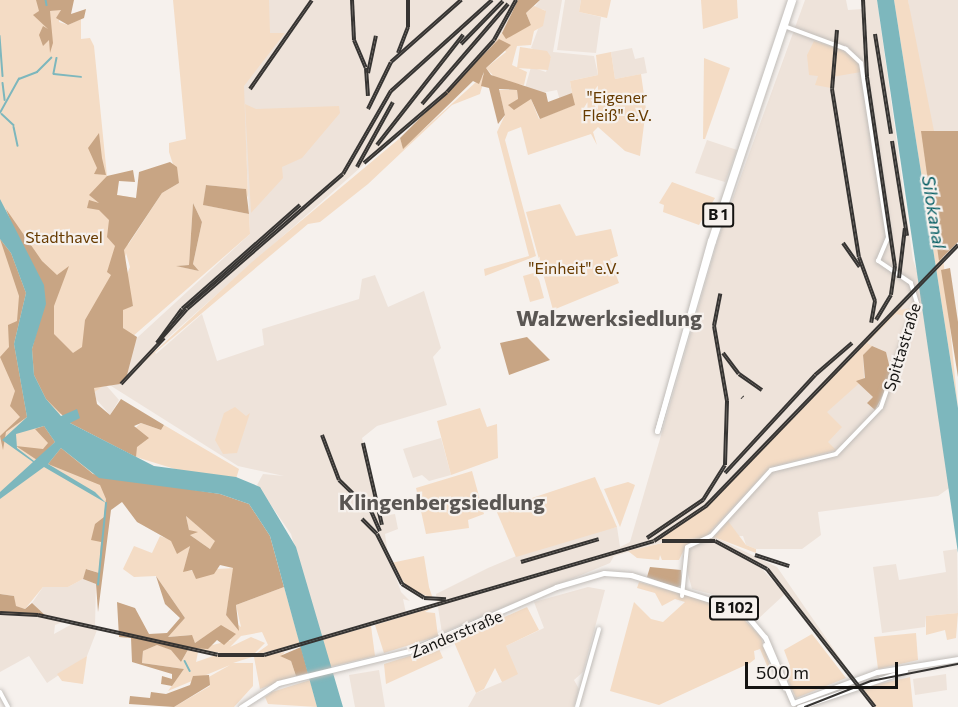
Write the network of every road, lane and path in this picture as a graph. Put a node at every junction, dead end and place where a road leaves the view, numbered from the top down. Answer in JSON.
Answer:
{"nodes":[{"id":1,"x":791,"y":0,"type":"edge"},
{"id":2,"x":785,"y":26,"type":"junction"},
{"id":3,"x":655,"y":430,"type":"dead end"},
{"id":4,"x":683,"y":594,"type":"junction"},
{"id":5,"x":530,"y":600,"type":"junction"},
{"id":6,"x":599,"y":629,"type":"dead end"},
{"id":7,"x":958,"y":660,"type":"edge"},
{"id":8,"x":0,"y":692,"type":"edge"},
{"id":9,"x":794,"y":706,"type":"edge"},
{"id":10,"x":8,"y":707,"type":"edge"},
{"id":11,"x":243,"y":707,"type":"edge"},
{"id":12,"x":577,"y":707,"type":"edge"}],
"edges":[{"from":1,"to":2,"type":"main road","number":"B 1"},
{"from":2,"to":3,"type":"main road","number":"B 1"},
{"from":2,"to":4,"type":"street","name":"Spittastraße"},
{"from":4,"to":5,"type":"main road","name":"Zanderstraße","number":"B 102"},
{"from":4,"to":5,"type":"main road","name":"Zanderstraße"},
{"from":4,"to":9,"type":"main road","number":"B 102"},
{"from":5,"to":11,"type":"main road","name":"Zanderstraße"},
{"from":6,"to":12,"type":"street"},
{"from":7,"to":9,"type":"main road","number":"B 102"},
{"from":8,"to":10,"type":"street"}]}
